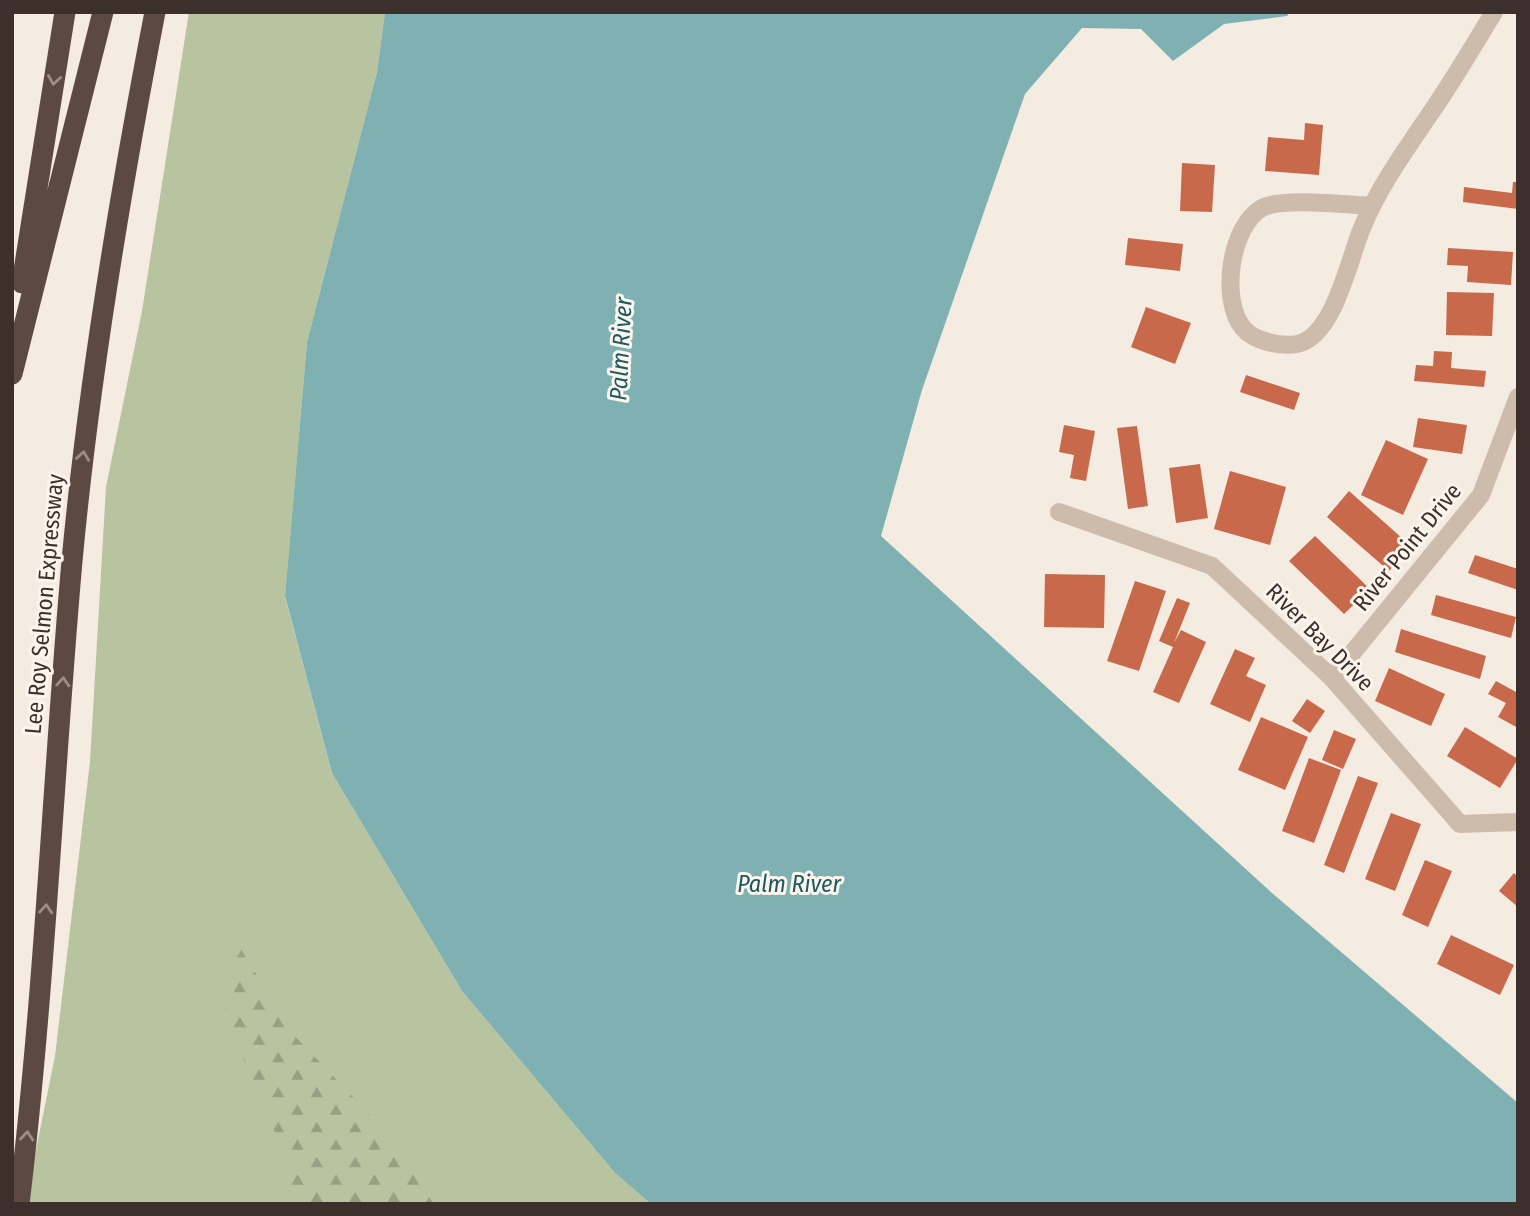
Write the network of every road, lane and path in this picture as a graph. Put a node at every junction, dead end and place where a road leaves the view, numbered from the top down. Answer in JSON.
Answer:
{"nodes":[{"id":1,"x":65,"y":12,"type":"edge"},
{"id":2,"x":103,"y":12,"type":"edge"},
{"id":3,"x":155,"y":12,"type":"edge"},
{"id":4,"x":1494,"y":12,"type":"edge"},
{"id":5,"x":1372,"y":206,"type":"junction"},
{"id":6,"x":12,"y":361,"type":"edge"},
{"id":7,"x":12,"y":374,"type":"edge"},
{"id":8,"x":1518,"y":397,"type":"edge"},
{"id":9,"x":1059,"y":512,"type":"dead end"},
{"id":10,"x":1332,"y":678,"type":"junction"},
{"id":11,"x":1518,"y":821,"type":"edge"},
{"id":12,"x":19,"y":1204,"type":"edge"}],
"edges":[{"from":1,"to":6,"type":"highway","one_way":true},
{"from":2,"to":7,"type":"highway"},
{"from":12,"to":3,"type":"highway","name":"Lee Roy Selmon Expressway","one_way":true},
{"from":4,"to":5,"type":"street"},
{"from":5,"to":5,"type":"street"},
{"from":8,"to":10,"type":"street","name":"River Point Drive"},
{"from":9,"to":10,"type":"street","name":"River Bay Drive"},
{"from":10,"to":11,"type":"street","name":"River Bay Drive"}]}
